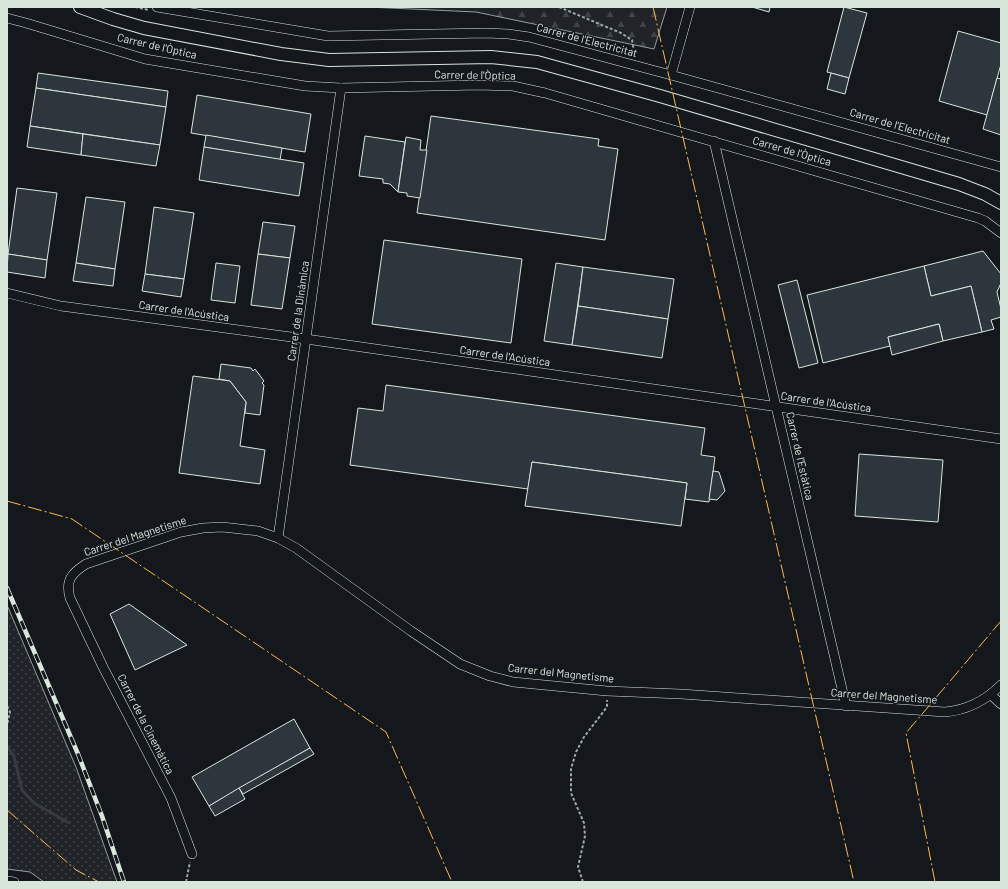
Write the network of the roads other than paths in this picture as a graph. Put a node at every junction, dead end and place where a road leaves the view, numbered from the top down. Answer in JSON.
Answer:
{"nodes":[{"id":1,"x":80,"y":7,"type":"edge"},
{"id":2,"x":157,"y":7,"type":"edge"},
{"id":3,"x":690,"y":7,"type":"edge"},
{"id":4,"x":7,"y":18,"type":"edge"},
{"id":5,"x":671,"y":75,"type":"junction"},
{"id":6,"x":341,"y":88,"type":"junction"},
{"id":7,"x":714,"y":141,"type":"junction"},
{"id":8,"x":1001,"y":167,"type":"edge"},
{"id":9,"x":1001,"y":203,"type":"edge"},
{"id":10,"x":1001,"y":233,"type":"edge"},
{"id":11,"x":7,"y":293,"type":"edge"},
{"id":12,"x":306,"y":339,"type":"junction"},
{"id":13,"x":776,"y":407,"type":"junction"},
{"id":14,"x":1001,"y":440,"type":"edge"},
{"id":15,"x":278,"y":538,"type":"junction"},
{"id":16,"x":70,"y":580,"type":"joint"},
{"id":17,"x":1001,"y":685,"type":"edge"},
{"id":18,"x":991,"y":695,"type":"junction"},
{"id":19,"x":1001,"y":704,"type":"edge"},
{"id":20,"x":846,"y":706,"type":"junction"},
{"id":21,"x":192,"y":854,"type":"road end"},
{"id":22,"x":7,"y":881,"type":"edge"},
{"id":23,"x":14,"y":882,"type":"edge"}],
"edges":[{"from":1,"to":9,"type":"street"},
{"from":2,"to":5,"type":"street","name":"Carrer de l'Electricitat"},
{"from":3,"to":5,"type":"street"},
{"from":4,"to":6,"type":"street","name":"Carrer de l'Òptica"},
{"from":5,"to":8,"type":"street","name":"Carrer de l'Electricitat"},
{"from":6,"to":7,"type":"street","name":"Carrer de l'Òptica"},
{"from":6,"to":12,"type":"street","name":"Carrer de la Dinàmica"},
{"from":7,"to":10,"type":"street","name":"Carrer de l'Òptica"},
{"from":7,"to":13,"type":"street","name":"Carrer de l'Estàtica"},
{"from":11,"to":12,"type":"street","name":"Carrer de l'Acústica"},
{"from":12,"to":13,"type":"street","name":"Carrer de l'Acústica"},
{"from":12,"to":15,"type":"street","name":"Carrer de la Dinàmica"},
{"from":13,"to":14,"type":"street","name":"Carrer de l'Acústica"},
{"from":13,"to":20,"type":"street","name":"Carrer de l'Estàtica"},
{"from":15,"to":16,"type":"street","name":"Carrer del Magnetisme"},
{"from":15,"to":20,"type":"street","name":"Carrer del Magnetisme"},
{"from":16,"to":21,"type":"street","name":"Carrer de la Cinemàtica"},
{"from":17,"to":18,"type":"street","name":"Carrer del Magnetisme"},
{"from":18,"to":19,"type":"street"},
{"from":18,"to":20,"type":"street","name":"Carrer del Magnetisme"},
{"from":22,"to":23,"type":"street"}]}
